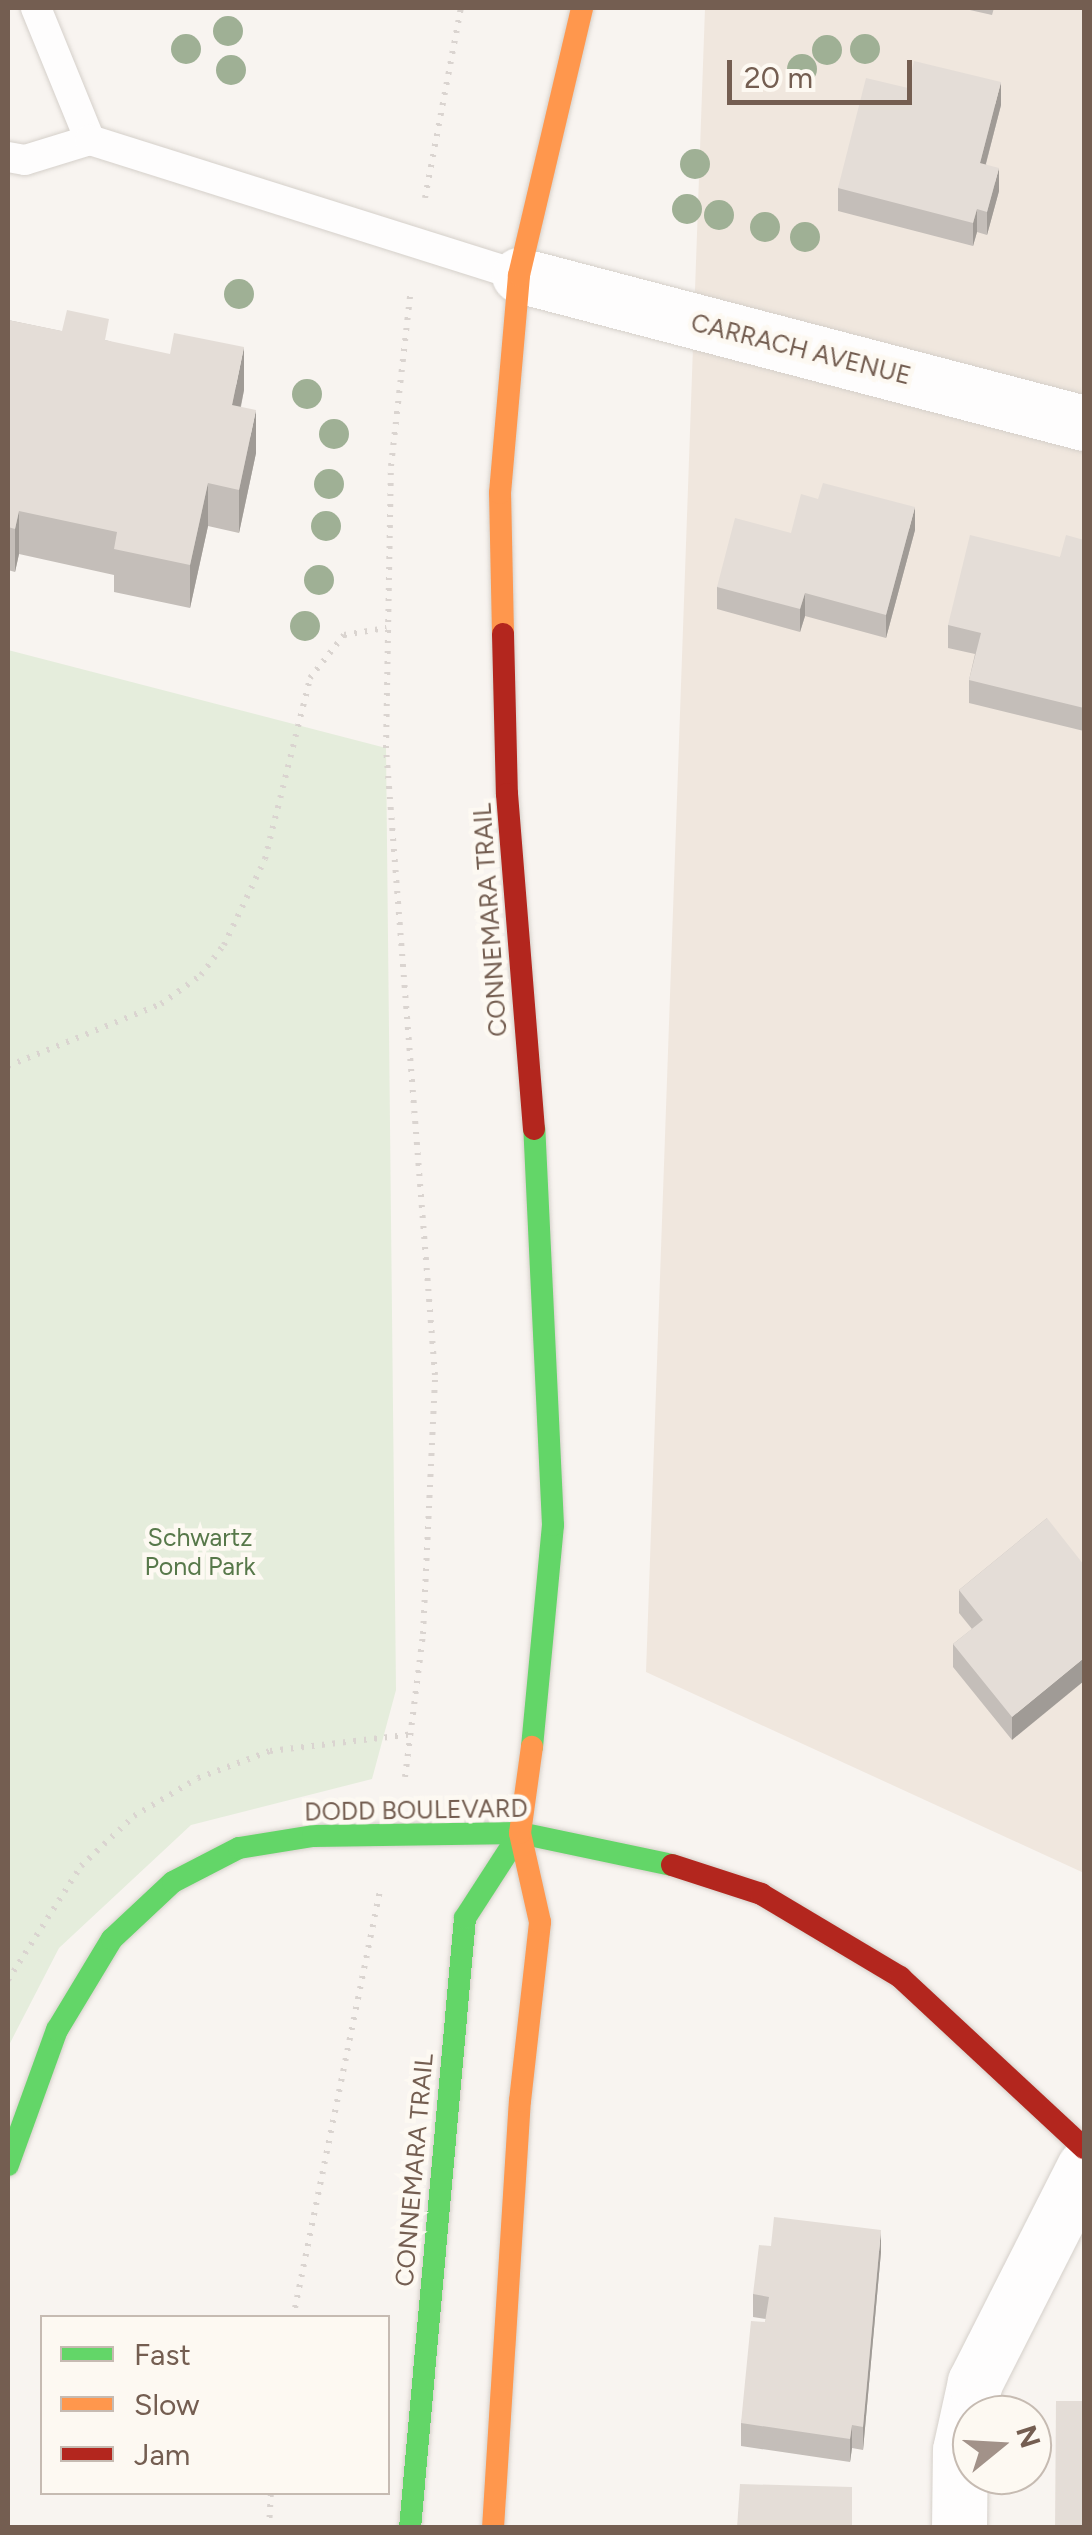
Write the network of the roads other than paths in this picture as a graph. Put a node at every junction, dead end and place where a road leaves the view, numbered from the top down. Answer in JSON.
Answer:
{"nodes":[{"id":1,"x":36,"y":8,"type":"edge"},
{"id":2,"x":582,"y":8,"type":"edge"},
{"id":3,"x":90,"y":140,"type":"junction"},
{"id":4,"x":8,"y":157,"type":"edge"},
{"id":5,"x":518,"y":275,"type":"junction"},
{"id":6,"x":1080,"y":406,"type":"edge"},
{"id":7,"x":520,"y":1833,"type":"junction"},
{"id":8,"x":1084,"y":2148,"type":"edge"},
{"id":9,"x":8,"y":2165,"type":"edge"},
{"id":10,"x":1084,"y":2166,"type":"edge"},
{"id":11,"x":410,"y":2528,"type":"edge"},
{"id":12,"x":493,"y":2528,"type":"edge"},
{"id":13,"x":959,"y":2528,"type":"edge"}],
"edges":[{"from":1,"to":3,"type":"lane"},
{"from":2,"to":5,"type":"street","name":"CONNEMARA TRAIL"},
{"from":3,"to":4,"type":"lane"},
{"from":3,"to":5,"type":"lane"},
{"from":5,"to":6,"type":"street","name":"CARRACH AVENUE"},
{"from":5,"to":7,"type":"street","name":"CONNEMARA TRAIL"},
{"from":7,"to":8,"type":"street","name":"DODD BOULEVARD"},
{"from":7,"to":9,"type":"street","name":"DODD BOULEVARD"},
{"from":7,"to":11,"type":"street","name":"CONNEMARA TRAIL"},
{"from":7,"to":12,"type":"street","name":"CONNEMARA TRAIL"},
{"from":10,"to":13,"type":"street"}]}
